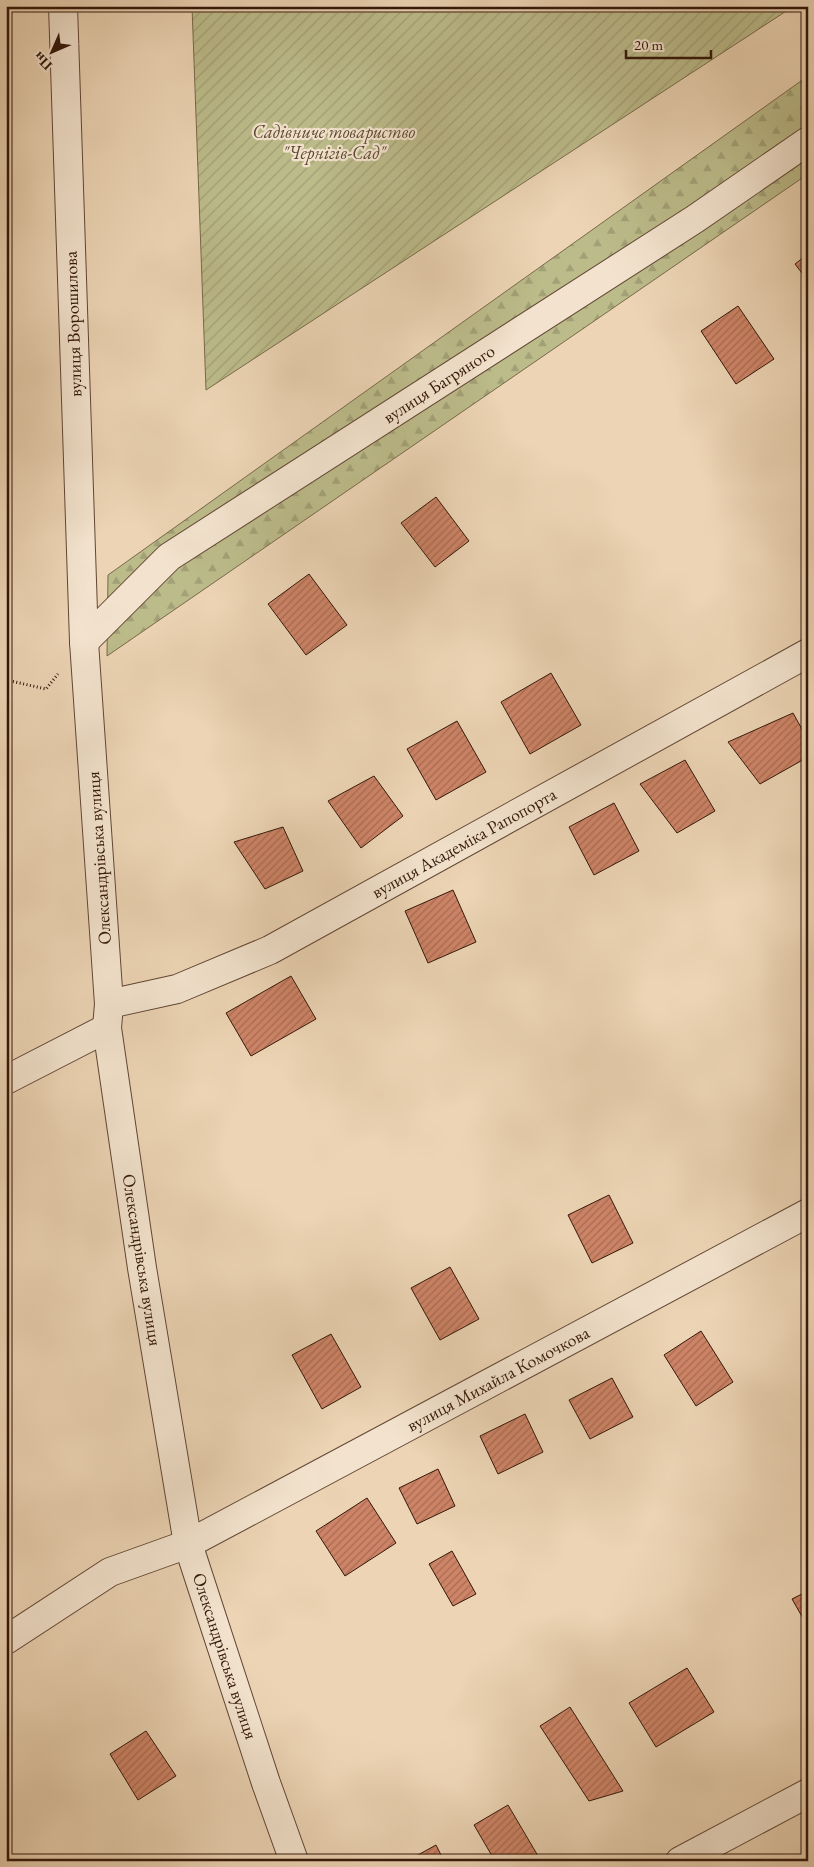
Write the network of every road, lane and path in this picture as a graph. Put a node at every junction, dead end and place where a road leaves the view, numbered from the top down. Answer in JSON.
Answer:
{"nodes":[{"id":1,"x":62,"y":6,"type":"edge"},
{"id":2,"x":808,"y":141,"type":"edge"},
{"id":3,"x":84,"y":642,"type":"junction"},
{"id":4,"x":808,"y":653,"type":"edge"},
{"id":5,"x":6,"y":680,"type":"edge"},
{"id":6,"x":108,"y":1016,"type":"junction"},
{"id":7,"x":6,"y":1080,"type":"edge"},
{"id":8,"x":808,"y":1213,"type":"edge"},
{"id":9,"x":188,"y":1544,"type":"junction"},
{"id":10,"x":6,"y":1640,"type":"edge"},
{"id":11,"x":808,"y":1793,"type":"edge"},
{"id":12,"x":294,"y":1861,"type":"edge"},
{"id":13,"x":680,"y":1861,"type":"edge"}],
"edges":[{"from":1,"to":3,"type":"street","name":"вулиця Ворошилова"},
{"from":2,"to":3,"type":"street","name":"вулиця Багряного"},
{"from":3,"to":5,"type":"path"},
{"from":3,"to":6,"type":"street","name":"Олександрівська вулиця"},
{"from":4,"to":6,"type":"street","name":"вулиця Академіка Рапопорта"},
{"from":6,"to":7,"type":"street","name":"вулиця Академіка Рапопорта"},
{"from":6,"to":9,"type":"street","name":"Олександрівська вулиця"},
{"from":8,"to":9,"type":"street","name":"вулиця Михайла Комочкова"},
{"from":9,"to":10,"type":"street","name":"вулиця Михайла Комочкова"},
{"from":9,"to":12,"type":"street","name":"Олександрівська вулиця"},
{"from":11,"to":13,"type":"street"}]}
